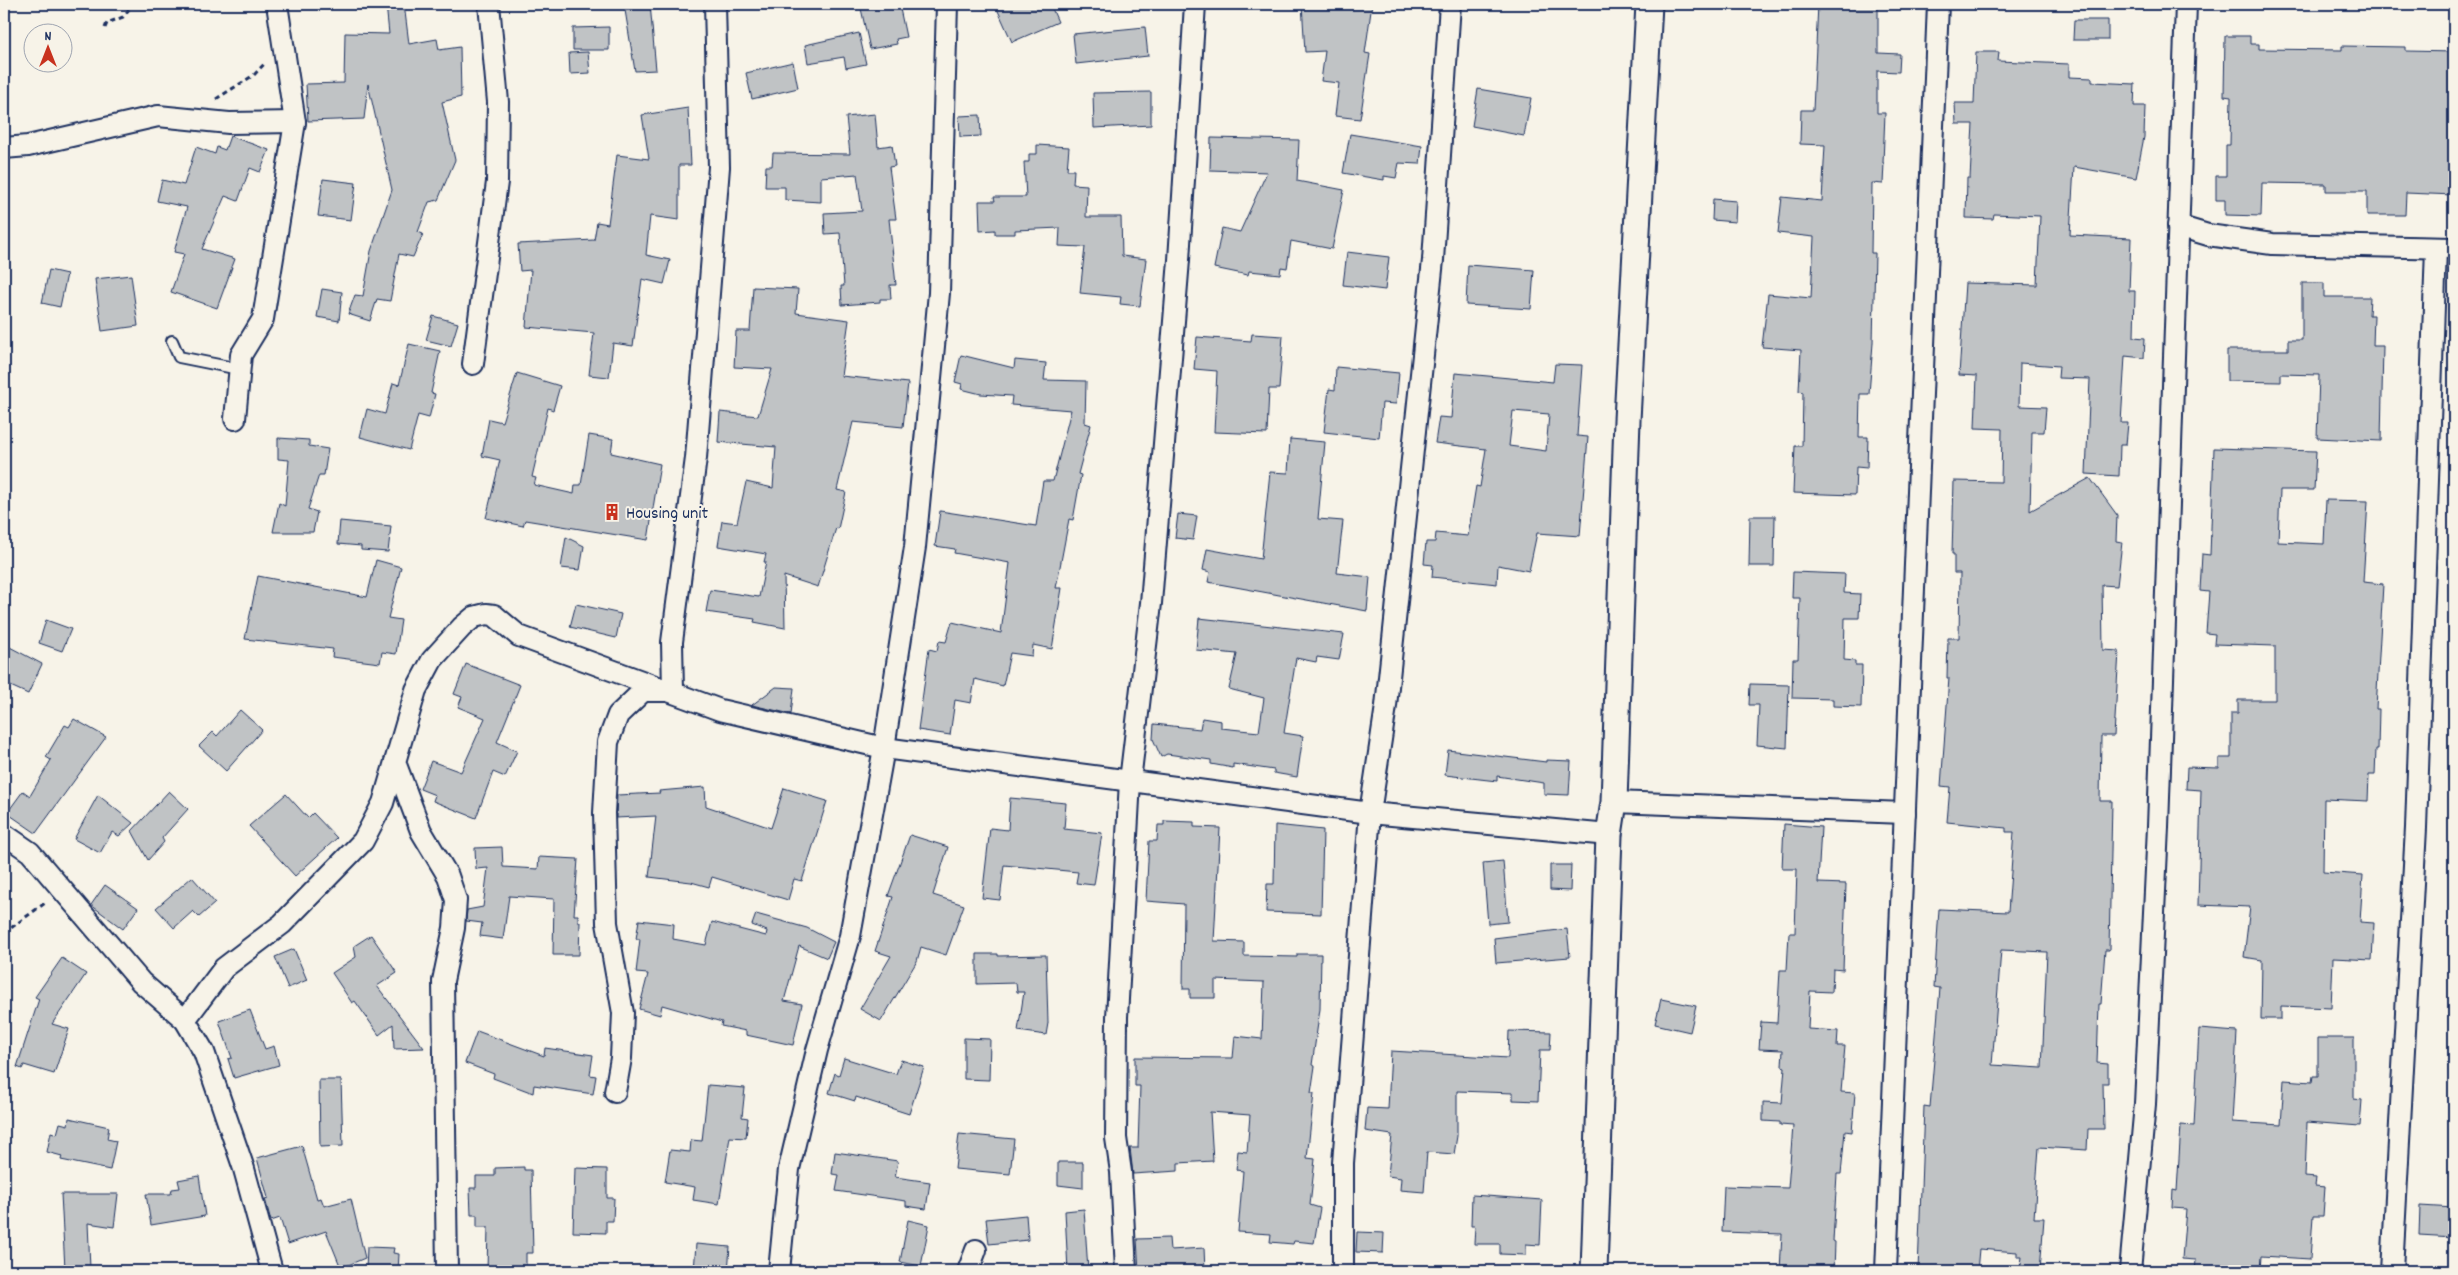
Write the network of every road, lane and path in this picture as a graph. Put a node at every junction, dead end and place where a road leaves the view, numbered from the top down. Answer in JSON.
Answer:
{"nodes":[{"id":1,"x":133,"y":4,"type":"edge"},
{"id":2,"x":276,"y":4,"type":"edge"},
{"id":3,"x":488,"y":4,"type":"edge"},
{"id":4,"x":715,"y":4,"type":"edge"},
{"id":5,"x":947,"y":4,"type":"edge"},
{"id":6,"x":1195,"y":4,"type":"edge"},
{"id":7,"x":1450,"y":4,"type":"edge"},
{"id":8,"x":1649,"y":4,"type":"edge"},
{"id":9,"x":1938,"y":4,"type":"edge"},
{"id":10,"x":2186,"y":4,"type":"edge"},
{"id":11,"x":105,"y":28,"type":"dead end"},
{"id":12,"x":286,"y":55,"type":"junction"},
{"id":13,"x":215,"y":100,"type":"dead end"},
{"id":14,"x":296,"y":122,"type":"junction"},
{"id":15,"x":4,"y":148,"type":"edge"},
{"id":16,"x":2178,"y":226,"type":"junction"},
{"id":17,"x":2445,"y":248,"type":"edge"},
{"id":18,"x":172,"y":341,"type":"dead end"},
{"id":19,"x":473,"y":364,"type":"dead end"},
{"id":20,"x":239,"y":369,"type":"junction"},
{"id":21,"x":234,"y":419,"type":"dead end"},
{"id":22,"x":673,"y":691,"type":"junction"},
{"id":23,"x":884,"y":748,"type":"junction"},
{"id":24,"x":395,"y":762,"type":"junction"},
{"id":25,"x":1130,"y":782,"type":"junction"},
{"id":26,"x":1614,"y":802,"type":"junction"},
{"id":27,"x":1370,"y":813,"type":"junction"},
{"id":28,"x":1905,"y":813,"type":"junction"},
{"id":29,"x":4,"y":834,"type":"edge"},
{"id":30,"x":1609,"y":835,"type":"junction"},
{"id":31,"x":62,"y":891,"type":"junction"},
{"id":32,"x":4,"y":933,"type":"edge"},
{"id":33,"x":185,"y":1020,"type":"junction"},
{"id":34,"x":615,"y":1092,"type":"dead end"},
{"id":35,"x":976,"y":1250,"type":"dead end"},
{"id":36,"x":272,"y":1271,"type":"edge"},
{"id":37,"x":448,"y":1271,"type":"edge"},
{"id":38,"x":779,"y":1271,"type":"edge"},
{"id":39,"x":968,"y":1271,"type":"edge"},
{"id":40,"x":1126,"y":1271,"type":"edge"},
{"id":41,"x":1343,"y":1271,"type":"edge"},
{"id":42,"x":1594,"y":1271,"type":"edge"},
{"id":43,"x":1886,"y":1271,"type":"edge"},
{"id":44,"x":2130,"y":1271,"type":"edge"},
{"id":45,"x":2392,"y":1271,"type":"edge"}],
"edges":[{"from":1,"to":11,"type":"path"},
{"from":2,"to":12,"type":"street"},
{"from":3,"to":19,"type":"street"},
{"from":4,"to":22,"type":"street"},
{"from":5,"to":23,"type":"street"},
{"from":6,"to":25,"type":"street"},
{"from":7,"to":27,"type":"street"},
{"from":8,"to":26,"type":"street"},
{"from":9,"to":28,"type":"street"},
{"from":10,"to":16,"type":"street"},
{"from":12,"to":13,"type":"path"},
{"from":12,"to":14,"type":"street"},
{"from":14,"to":15,"type":"street"},
{"from":14,"to":20,"type":"street"},
{"from":16,"to":17,"type":"street"},
{"from":16,"to":44,"type":"street"},
{"from":17,"to":45,"type":"street"},
{"from":18,"to":20,"type":"lane"},
{"from":20,"to":21,"type":"street"},
{"from":22,"to":23,"type":"street"},
{"from":22,"to":24,"type":"street"},
{"from":22,"to":34,"type":"street"},
{"from":23,"to":25,"type":"street"},
{"from":23,"to":38,"type":"street"},
{"from":24,"to":33,"type":"street"},
{"from":24,"to":37,"type":"street"},
{"from":25,"to":27,"type":"street"},
{"from":25,"to":40,"type":"street"},
{"from":26,"to":28,"type":"street"},
{"from":26,"to":30,"type":"street"},
{"from":27,"to":30,"type":"street"},
{"from":27,"to":41,"type":"street"},
{"from":28,"to":43,"type":"street"},
{"from":29,"to":31,"type":"street"},
{"from":30,"to":42,"type":"street"},
{"from":31,"to":32,"type":"path"},
{"from":31,"to":33,"type":"street"},
{"from":33,"to":36,"type":"street"},
{"from":35,"to":39,"type":"street"}]}
